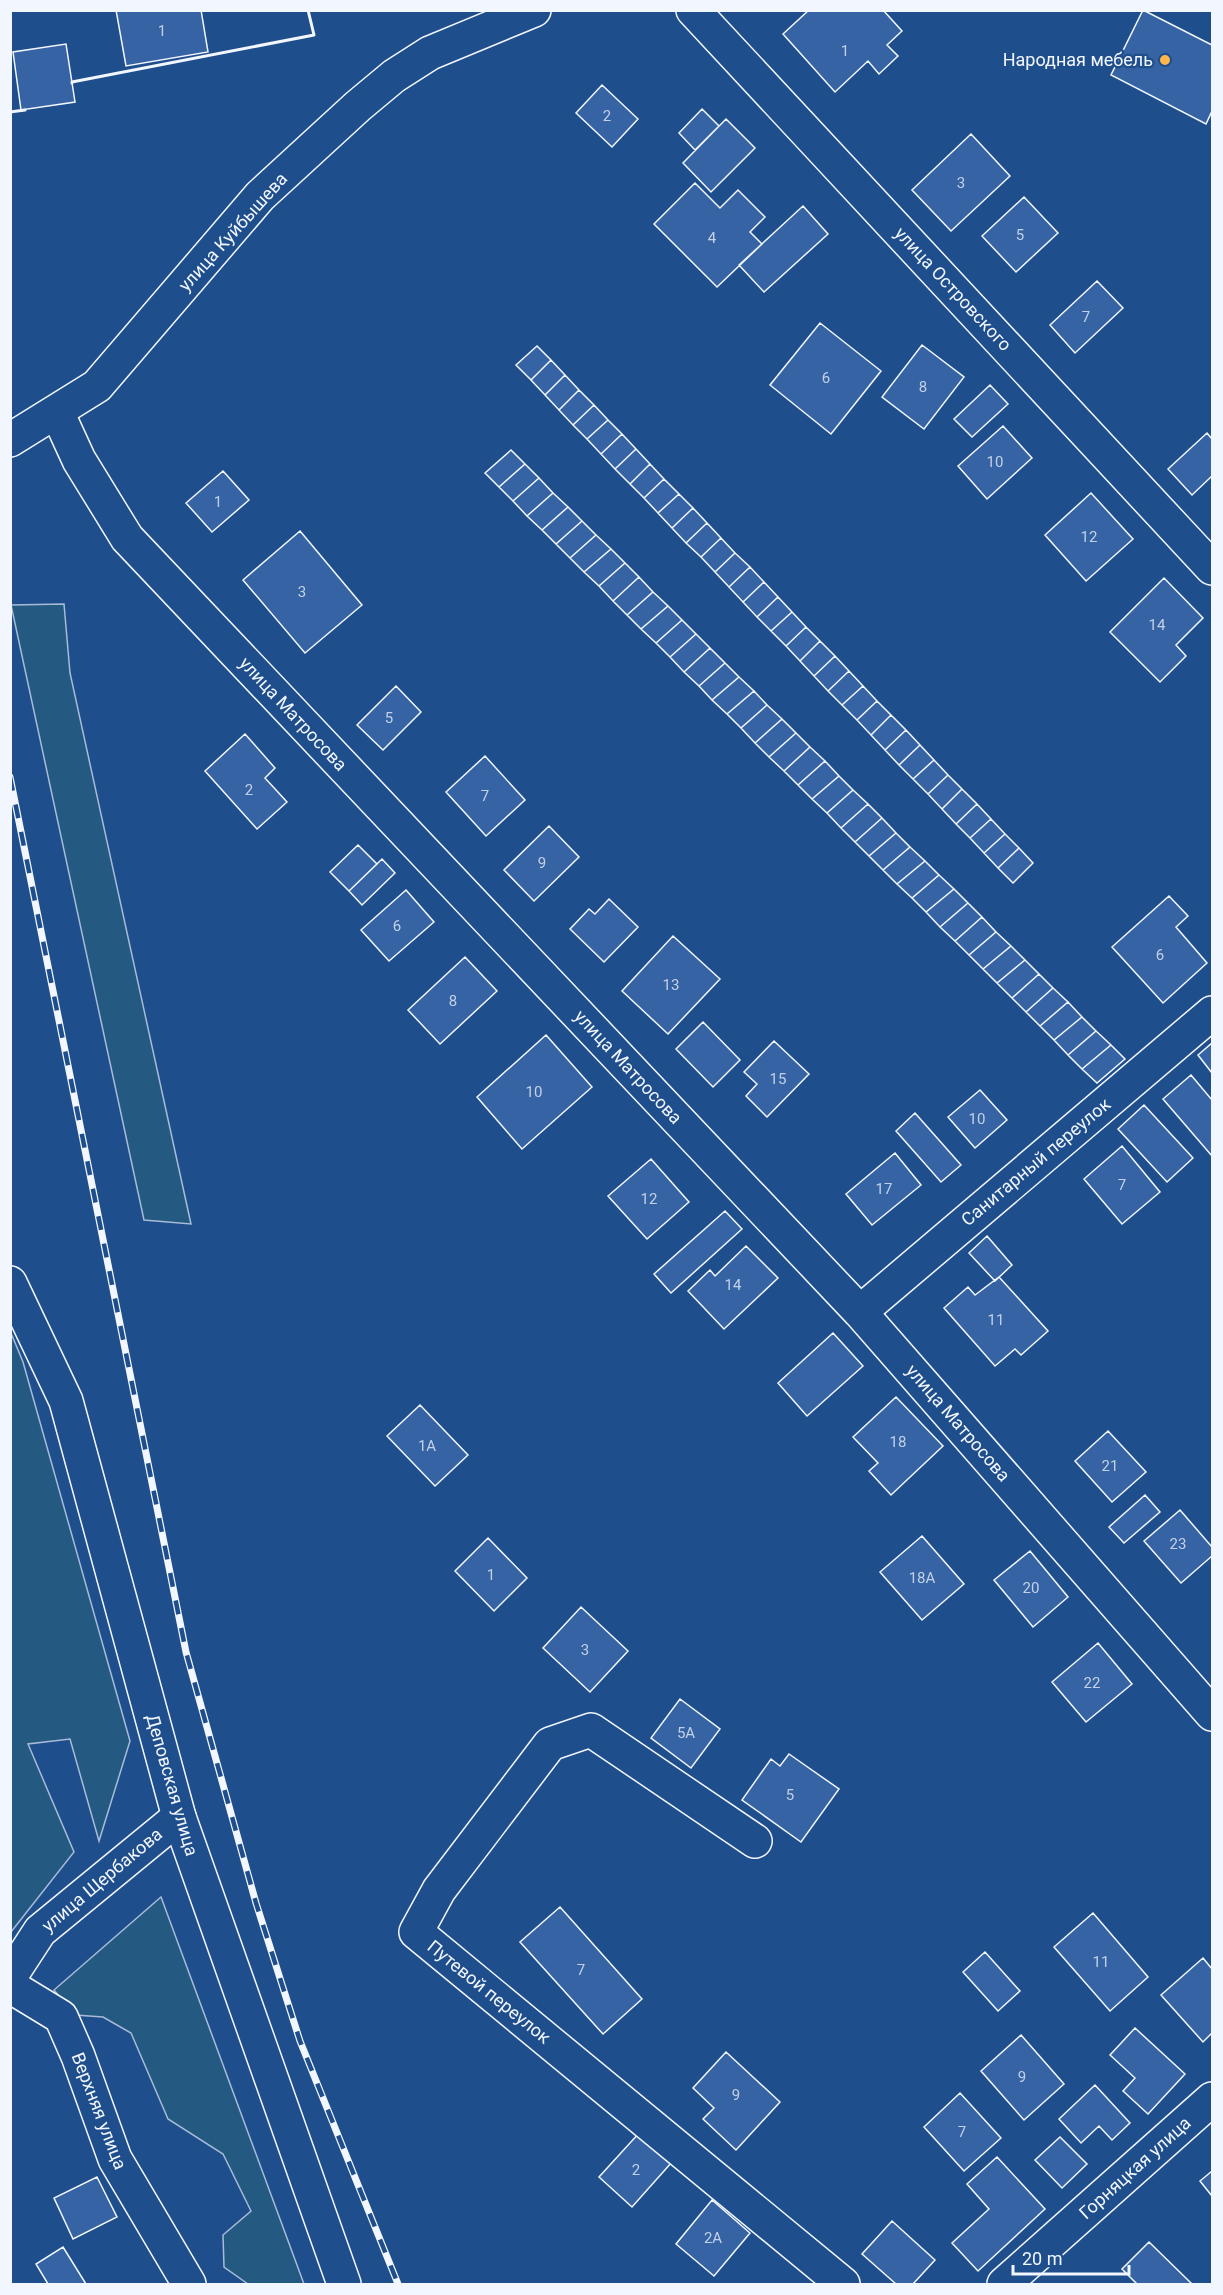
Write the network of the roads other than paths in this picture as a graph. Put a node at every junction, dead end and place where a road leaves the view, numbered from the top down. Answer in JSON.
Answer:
{"nodes":[{"id":1,"x":534,"y":10,"type":"edge"},
{"id":2,"x":693,"y":10,"type":"edge"},
{"id":3,"x":57,"y":412,"type":"junction"},
{"id":4,"x":10,"y":440,"type":"edge"},
{"id":5,"x":1212,"y":568,"type":"edge"},
{"id":6,"x":1212,"y":1014,"type":"edge"},
{"id":7,"x":10,"y":1283,"type":"edge"},
{"id":8,"x":860,"y":1312,"type":"junction"},
{"id":9,"x":1212,"y":1714,"type":"edge"},
{"id":10,"x":179,"y":1817,"type":"junction"},
{"id":11,"x":755,"y":1841,"type":"dead end"},
{"id":12,"x":10,"y":1977,"type":"edge"},
{"id":13,"x":10,"y":1986,"type":"edge"},
{"id":14,"x":1212,"y":2099,"type":"edge"},
{"id":15,"x":189,"y":2284,"type":"edge"},
{"id":16,"x":344,"y":2284,"type":"edge"},
{"id":17,"x":843,"y":2284,"type":"edge"},
{"id":18,"x":1004,"y":2284,"type":"edge"}],
"edges":[{"from":1,"to":3,"type":"street","name":"улица Куйбышева"},
{"from":2,"to":5,"type":"street","name":"улица Островского"},
{"from":3,"to":4,"type":"street","name":"улица Куйбышева"},
{"from":3,"to":8,"type":"street","name":"улица Матросова"},
{"from":6,"to":8,"type":"street","name":"Санитарный переулок"},
{"from":7,"to":10,"type":"street","name":"Деповская улица"},
{"from":8,"to":9,"type":"street","name":"улица Матросова"},
{"from":10,"to":12,"type":"street","name":"улица Щербакова"},
{"from":10,"to":16,"type":"street","name":"Деповская улица"},
{"from":11,"to":17,"type":"street","name":"Путевой переулок"},
{"from":13,"to":15,"type":"street","name":"Верхняя улица"},
{"from":14,"to":18,"type":"street","name":"Горняцкая улица"}]}
